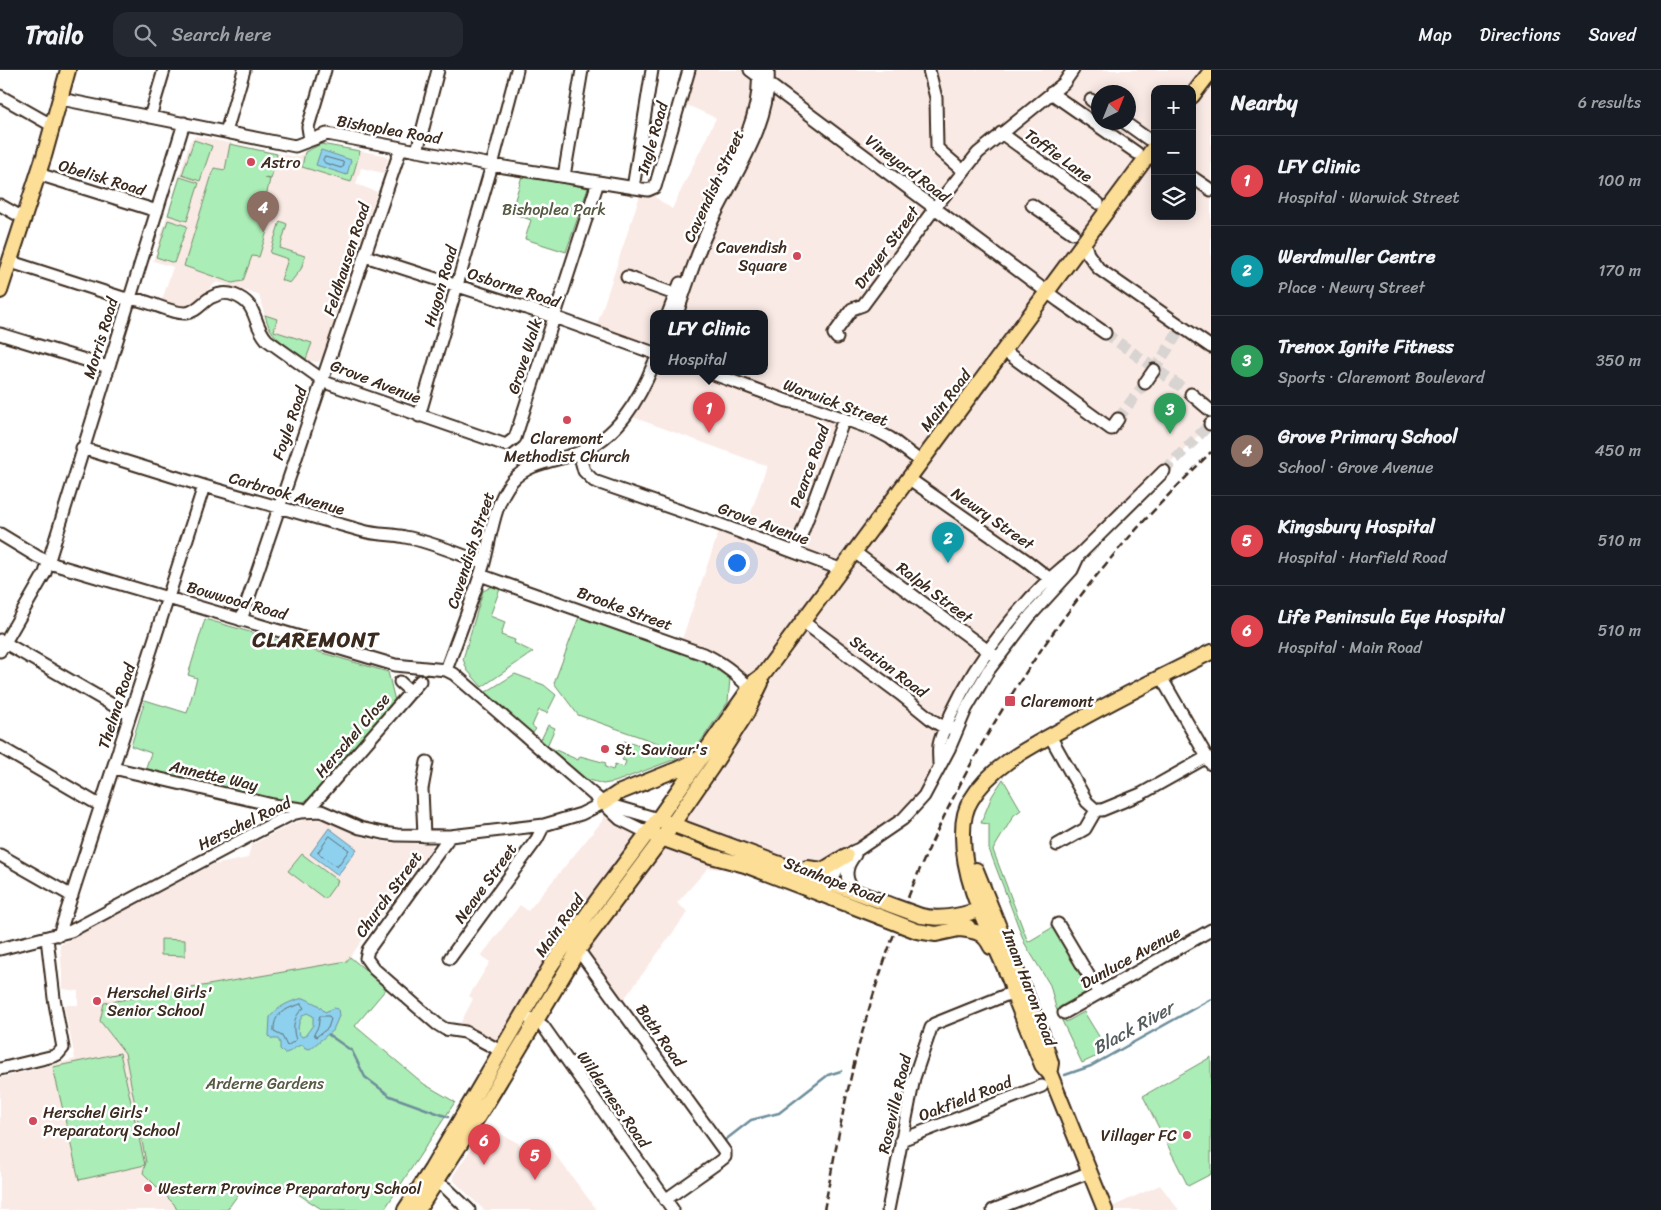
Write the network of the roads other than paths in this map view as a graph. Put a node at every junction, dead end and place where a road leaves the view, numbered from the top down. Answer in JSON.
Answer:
{"nodes":[{"id":1,"x":68,"y":70,"type":"edge"},
{"id":2,"x":164,"y":70,"type":"edge"},
{"id":3,"x":244,"y":70,"type":"edge"},
{"id":4,"x":325,"y":70,"type":"edge"},
{"id":5,"x":438,"y":70,"type":"edge"},
{"id":6,"x":517,"y":70,"type":"edge"},
{"id":7,"x":582,"y":70,"type":"edge"},
{"id":8,"x":652,"y":70,"type":"edge"},
{"id":9,"x":689,"y":70,"type":"edge"},
{"id":10,"x":929,"y":70,"type":"edge"},
{"id":11,"x":1073,"y":70,"type":"edge"},
{"id":12,"x":1211,"y":71,"type":"edge"},
{"id":13,"x":760,"y":74,"type":"edge"},
{"id":14,"x":1196,"y":91,"type":"edge"},
{"id":15,"x":1051,"y":93,"type":"junction"},
{"id":16,"x":0,"y":96,"type":"edge"},
{"id":17,"x":61,"y":98,"type":"junction"},
{"id":18,"x":150,"y":117,"type":"junction"},
{"id":19,"x":184,"y":124,"type":"junction"},
{"id":20,"x":53,"y":126,"type":"junction"},
{"id":21,"x":1133,"y":130,"type":"edge"},
{"id":22,"x":226,"y":132,"type":"junction"},
{"id":23,"x":1001,"y":133,"type":"junction"},
{"id":24,"x":310,"y":140,"type":"junction"},
{"id":25,"x":1151,"y":145,"type":"edge"},
{"id":26,"x":1151,"y":147,"type":"edge"},
{"id":27,"x":401,"y":148,"type":"junction"},
{"id":28,"x":417,"y":150,"type":"junction"},
{"id":29,"x":1137,"y":153,"type":"dead end"},
{"id":30,"x":492,"y":165,"type":"junction"},
{"id":31,"x":962,"y":172,"type":"junction"},
{"id":32,"x":38,"y":174,"type":"junction"},
{"id":33,"x":564,"y":176,"type":"junction"},
{"id":34,"x":1196,"y":180,"type":"edge"},
{"id":35,"x":598,"y":182,"type":"junction"},
{"id":36,"x":655,"y":187,"type":"joint"},
{"id":37,"x":633,"y":188,"type":"junction"},
{"id":38,"x":1211,"y":190,"type":"edge"},
{"id":39,"x":1098,"y":203,"type":"dead end"},
{"id":40,"x":0,"y":205,"type":"edge"},
{"id":41,"x":1032,"y":205,"type":"dead end"},
{"id":42,"x":935,"y":208,"type":"junction"},
{"id":43,"x":157,"y":211,"type":"junction"},
{"id":44,"x":24,"y":219,"type":"junction"},
{"id":45,"x":1079,"y":237,"type":"junction"},
{"id":46,"x":365,"y":256,"type":"junction"},
{"id":47,"x":11,"y":262,"type":"junction"},
{"id":48,"x":627,"y":277,"type":"dead end"},
{"id":49,"x":456,"y":286,"type":"junction"},
{"id":50,"x":0,"y":291,"type":"edge"},
{"id":51,"x":669,"y":292,"type":"dead end"},
{"id":52,"x":1047,"y":292,"type":"junction"},
{"id":53,"x":129,"y":298,"type":"junction"},
{"id":54,"x":670,"y":310,"type":"edge"},
{"id":55,"x":678,"y":310,"type":"edge"},
{"id":56,"x":554,"y":317,"type":"junction"},
{"id":57,"x":1105,"y":333,"type":"tunnel mouth"},
{"id":58,"x":0,"y":334,"type":"edge"},
{"id":59,"x":837,"y":338,"type":"dead end"},
{"id":60,"x":1211,"y":347,"type":"edge"},
{"id":61,"x":1003,"y":350,"type":"junction"},
{"id":62,"x":650,"y":354,"type":"edge"},
{"id":63,"x":108,"y":367,"type":"junction"},
{"id":64,"x":650,"y":367,"type":"edge"},
{"id":65,"x":1154,"y":370,"type":"tunnel mouth"},
{"id":66,"x":716,"y":375,"type":"edge"},
{"id":67,"x":322,"y":379,"type":"junction"},
{"id":68,"x":1145,"y":383,"type":"tunnel mouth"},
{"id":69,"x":1191,"y":394,"type":"tunnel mouth"},
{"id":70,"x":1211,"y":412,"type":"edge"},
{"id":71,"x":419,"y":416,"type":"junction"},
{"id":72,"x":844,"y":419,"type":"junction"},
{"id":73,"x":1118,"y":419,"type":"dead end"},
{"id":74,"x":502,"y":444,"type":"joint"},
{"id":75,"x":82,"y":448,"type":"junction"},
{"id":76,"x":579,"y":453,"type":"junction"},
{"id":77,"x":920,"y":461,"type":"junction"},
{"id":78,"x":1164,"y":471,"type":"tunnel mouth"},
{"id":79,"x":908,"y":478,"type":"junction"},
{"id":80,"x":204,"y":486,"type":"junction"},
{"id":81,"x":278,"y":508,"type":"junction"},
{"id":82,"x":0,"y":534,"type":"edge"},
{"id":83,"x":854,"y":551,"type":"junction"},
{"id":84,"x":795,"y":552,"type":"junction"},
{"id":85,"x":48,"y":562,"type":"junction"},
{"id":86,"x":484,"y":563,"type":"junction"},
{"id":87,"x":1036,"y":568,"type":"junction"},
{"id":88,"x":840,"y":569,"type":"junction"},
{"id":89,"x":480,"y":575,"type":"junction"},
{"id":90,"x":1055,"y":583,"type":"junction"},
{"id":91,"x":1032,"y":597,"type":"junction"},
{"id":92,"x":169,"y":598,"type":"junction"},
{"id":93,"x":241,"y":620,"type":"junction"},
{"id":94,"x":802,"y":621,"type":"junction"},
{"id":95,"x":2,"y":645,"type":"edge"},
{"id":96,"x":1211,"y":652,"type":"edge"},
{"id":97,"x":993,"y":655,"type":"junction"},
{"id":98,"x":446,"y":670,"type":"junction"},
{"id":99,"x":1161,"y":677,"type":"junction"},
{"id":100,"x":420,"y":681,"type":"dead end"},
{"id":101,"x":400,"y":682,"type":"dead end"},
{"id":102,"x":411,"y":692,"type":"junction"},
{"id":103,"x":753,"y":692,"type":"junction"},
{"id":104,"x":130,"y":715,"type":"junction"},
{"id":105,"x":958,"y":725,"type":"junction"},
{"id":106,"x":945,"y":728,"type":"junction"},
{"id":107,"x":1050,"y":736,"type":"junction"},
{"id":108,"x":0,"y":747,"type":"edge"},
{"id":109,"x":701,"y":757,"type":"junction"},
{"id":110,"x":1209,"y":761,"type":"edge"},
{"id":111,"x":427,"y":762,"type":"dead end"},
{"id":112,"x":939,"y":767,"type":"junction"},
{"id":113,"x":113,"y":768,"type":"junction"},
{"id":114,"x":986,"y":782,"type":"junction"},
{"id":115,"x":603,"y":803,"type":"junction"},
{"id":116,"x":101,"y":806,"type":"junction"},
{"id":117,"x":308,"y":810,"type":"junction"},
{"id":118,"x":1096,"y":810,"type":"junction"},
{"id":119,"x":658,"y":820,"type":"junction"},
{"id":120,"x":544,"y":825,"type":"junction"},
{"id":121,"x":672,"y":825,"type":"junction"},
{"id":122,"x":648,"y":833,"type":"junction"},
{"id":123,"x":424,"y":836,"type":"junction"},
{"id":124,"x":450,"y":836,"type":"junction"},
{"id":125,"x":662,"y":838,"type":"junction"},
{"id":126,"x":1057,"y":845,"type":"dead end"},
{"id":127,"x":860,"y":849,"type":"junction"},
{"id":128,"x":0,"y":855,"type":"edge"},
{"id":129,"x":846,"y":856,"type":"junction"},
{"id":130,"x":772,"y":862,"type":"junction"},
{"id":131,"x":833,"y":884,"type":"junction"},
{"id":132,"x":854,"y":891,"type":"junction"},
{"id":133,"x":72,"y":896,"type":"junction"},
{"id":134,"x":987,"y":914,"type":"junction"},
{"id":135,"x":880,"y":917,"type":"junction"},
{"id":136,"x":1058,"y":924,"type":"dead end"},
{"id":137,"x":960,"y":929,"type":"junction"},
{"id":138,"x":1211,"y":930,"type":"edge"},
{"id":139,"x":53,"y":937,"type":"junction"},
{"id":140,"x":574,"y":944,"type":"junction"},
{"id":141,"x":0,"y":949,"type":"edge"},
{"id":142,"x":450,"y":958,"type":"dead end"},
{"id":143,"x":1100,"y":993,"type":"junction"},
{"id":144,"x":1010,"y":994,"type":"junction"},
{"id":145,"x":1064,"y":1013,"type":"dead end"},
{"id":146,"x":522,"y":1014,"type":"junction"},
{"id":147,"x":534,"y":1021,"type":"junction"},
{"id":148,"x":501,"y":1050,"type":"junction"},
{"id":149,"x":0,"y":1069,"type":"edge"},
{"id":150,"x":1046,"y":1080,"type":"junction"},
{"id":151,"x":901,"y":1140,"type":"junction"},
{"id":152,"x":1090,"y":1172,"type":"junction"},
{"id":153,"x":432,"y":1180,"type":"junction"},
{"id":154,"x":665,"y":1200,"type":"junction"},
{"id":155,"x":406,"y":1210,"type":"edge"},
{"id":156,"x":418,"y":1210,"type":"edge"},
{"id":157,"x":469,"y":1210,"type":"edge"},
{"id":158,"x":673,"y":1210,"type":"edge"},
{"id":159,"x":888,"y":1210,"type":"edge"},
{"id":160,"x":993,"y":1210,"type":"edge"},
{"id":161,"x":1105,"y":1210,"type":"edge"}],
"edges":[{"from":1,"to":17,"type":"main road"},
{"from":2,"to":18,"type":"street"},
{"from":3,"to":22,"type":"street"},
{"from":4,"to":24,"type":"street"},
{"from":5,"to":28,"type":"street"},
{"from":6,"to":30,"type":"street","name":"Hugon Road"},
{"from":7,"to":33,"type":"street"},
{"from":8,"to":37,"type":"street"},
{"from":9,"to":36,"type":"street","name":"Ingle Road"},
{"from":10,"to":31,"type":"street"},
{"from":11,"to":15,"type":"street","name":"Dreyer Street"},
{"from":12,"to":14,"type":"main road"},
{"from":13,"to":42,"type":"street","name":"Vineyard Road"},
{"from":13,"to":54,"type":"street","name":"Cavendish Street"},
{"from":13,"to":55,"type":"street","name":"Cavendish Street"},
{"from":15,"to":23,"type":"street","name":"Dreyer Street"},
{"from":15,"to":29,"type":"street"},
{"from":16,"to":20,"type":"street"},
{"from":17,"to":18,"type":"street","name":"Bishoplea Road"},
{"from":17,"to":20,"type":"main road"},
{"from":18,"to":19,"type":"street","name":"Bishoplea Road"},
{"from":19,"to":22,"type":"street","name":"Bishoplea Road"},
{"from":19,"to":43,"type":"street","name":"Morris Road"},
{"from":20,"to":32,"type":"main road"},
{"from":21,"to":25,"type":"street"},
{"from":22,"to":24,"type":"street","name":"Bishoplea Road"},
{"from":23,"to":31,"type":"street","name":"Dreyer Street"},
{"from":23,"to":39,"type":"street","name":"Toffie Lane"},
{"from":24,"to":27,"type":"street","name":"Bishoplea Road"},
{"from":26,"to":45,"type":"main road","name":"Main Road"},
{"from":27,"to":28,"type":"street","name":"Bishoplea Road"},
{"from":27,"to":46,"type":"street","name":"Feldhausen Road"},
{"from":28,"to":30,"type":"street","name":"Bishoplea Road"},
{"from":30,"to":33,"type":"street","name":"Bishoplea Road"},
{"from":30,"to":49,"type":"street","name":"Hugon Road"},
{"from":31,"to":42,"type":"street","name":"Dreyer Street"},
{"from":32,"to":43,"type":"street","name":"Obelisk Road"},
{"from":32,"to":44,"type":"main road"},
{"from":33,"to":35,"type":"street","name":"Bishoplea Road"},
{"from":34,"to":38,"type":"street"},
{"from":35,"to":37,"type":"street","name":"Bishoplea Road"},
{"from":35,"to":56,"type":"street","name":"Grove Walk"},
{"from":36,"to":37,"type":"street","name":"Bishoplea Road"},
{"from":40,"to":44,"type":"street"},
{"from":41,"to":45,"type":"street"},
{"from":42,"to":52,"type":"street","name":"Vineyard Road"},
{"from":42,"to":59,"type":"street","name":"Dreyer Street"},
{"from":43,"to":53,"type":"street","name":"Morris Road"},
{"from":44,"to":47,"type":"main road"},
{"from":45,"to":52,"type":"main road","name":"Main Road"},
{"from":45,"to":60,"type":"street"},
{"from":46,"to":49,"type":"street","name":"Osborne Road"},
{"from":46,"to":67,"type":"street","name":"Feldhausen Road"},
{"from":47,"to":50,"type":"main road"},
{"from":47,"to":53,"type":"street","name":"Grove Avenue"},
{"from":48,"to":51,"type":"street"},
{"from":49,"to":56,"type":"street","name":"Osborne Road"},
{"from":49,"to":71,"type":"street","name":"Hugon Road"},
{"from":52,"to":57,"type":"street","name":"Vineyard Road"},
{"from":52,"to":61,"type":"main road","name":"Main Road"},
{"from":53,"to":63,"type":"street","name":"Morris Road"},
{"from":53,"to":67,"type":"street","name":"Grove Avenue"},
{"from":56,"to":62,"type":"street","name":"Osborne Road"},
{"from":56,"to":74,"type":"street","name":"Grove Walk"},
{"from":58,"to":63,"type":"street"},
{"from":61,"to":73,"type":"street"},
{"from":61,"to":77,"type":"main road","name":"Main Road"},
{"from":63,"to":75,"type":"street","name":"Morris Road"},
{"from":64,"to":76,"type":"street","name":"Cavendish Street"},
{"from":65,"to":68,"type":"street"},
{"from":66,"to":72,"type":"street","name":"Warwick Street"},
{"from":67,"to":71,"type":"street","name":"Grove Avenue"},
{"from":67,"to":81,"type":"street","name":"Foyle Road"},
{"from":69,"to":70,"type":"street"},
{"from":71,"to":74,"type":"street","name":"Grove Avenue"},
{"from":72,"to":77,"type":"street","name":"Warwick Street"},
{"from":72,"to":84,"type":"street","name":"Pearce Road"},
{"from":75,"to":80,"type":"street","name":"Carbrook Avenue"},
{"from":75,"to":85,"type":"street","name":"Morris Road"},
{"from":76,"to":84,"type":"street","name":"Grove Avenue"},
{"from":76,"to":86,"type":"street","name":"Cavendish Street"},
{"from":77,"to":79,"type":"main road","name":"Main Road"},
{"from":78,"to":90,"type":"street"},
{"from":79,"to":83,"type":"main road","name":"Main Road"},
{"from":79,"to":87,"type":"street","name":"Newry Street"},
{"from":80,"to":81,"type":"street","name":"Carbrook Avenue"},
{"from":80,"to":92,"type":"street","name":"Thelma Road"},
{"from":81,"to":86,"type":"street","name":"Carbrook Avenue"},
{"from":81,"to":93,"type":"street","name":"Foyle Road"},
{"from":82,"to":85,"type":"street","name":"Bowwood Road"},
{"from":83,"to":88,"type":"main road","name":"Main Road"},
{"from":83,"to":97,"type":"street","name":"Ralph Street"},
{"from":84,"to":88,"type":"street","name":"Grove Avenue"},
{"from":85,"to":92,"type":"street","name":"Bowwood Road"},
{"from":85,"to":95,"type":"street","name":"Morris Road"},
{"from":86,"to":89,"type":"street","name":"Cavendish Street"},
{"from":87,"to":90,"type":"street","name":"Newry Street"},
{"from":87,"to":91,"type":"street"},
{"from":88,"to":94,"type":"main road","name":"Main Road"},
{"from":89,"to":98,"type":"street","name":"Cavendish Street"},
{"from":89,"to":103,"type":"street","name":"Brooke Street"},
{"from":90,"to":91,"type":"street"},
{"from":90,"to":97,"type":"street"},
{"from":91,"to":97,"type":"street"},
{"from":92,"to":93,"type":"street","name":"Bowwood Road"},
{"from":92,"to":104,"type":"street","name":"Thelma Road"},
{"from":93,"to":98,"type":"street","name":"Bowwood Road"},
{"from":94,"to":103,"type":"main road","name":"Main Road"},
{"from":94,"to":106,"type":"street","name":"Station Road"},
{"from":95,"to":104,"type":"street"},
{"from":96,"to":99,"type":"main road"},
{"from":97,"to":105,"type":"street"},
{"from":97,"to":106,"type":"street"},
{"from":98,"to":115,"type":"street","name":"Bowwood Road"},
{"from":99,"to":107,"type":"main road"},
{"from":99,"to":110,"type":"street"},
{"from":100,"to":102,"type":"street","name":"Herschel Close"},
{"from":101,"to":102,"type":"street"},
{"from":102,"to":117,"type":"street","name":"Herschel Close"},
{"from":103,"to":109,"type":"main road","name":"Main Road"},
{"from":103,"to":121,"type":"main road","name":"Main Road"},
{"from":104,"to":113,"type":"street","name":"Thelma Road"},
{"from":105,"to":106,"type":"street"},
{"from":105,"to":112,"type":"street"},
{"from":106,"to":112,"type":"street"},
{"from":107,"to":114,"type":"main road"},
{"from":107,"to":118,"type":"street"},
{"from":108,"to":116,"type":"street"},
{"from":109,"to":115,"type":"main road"},
{"from":109,"to":119,"type":"main road","name":"Main Road"},
{"from":110,"to":118,"type":"street"},
{"from":111,"to":123,"type":"street"},
{"from":112,"to":127,"type":"street"},
{"from":113,"to":116,"type":"street","name":"Thelma Road"},
{"from":113,"to":117,"type":"street","name":"Annette Way"},
{"from":114,"to":134,"type":"main road"},
{"from":114,"to":134,"type":"main road"},
{"from":115,"to":119,"type":"street","name":"Bowwood Road"},
{"from":115,"to":120,"type":"street","name":"Herschel Road"},
{"from":115,"to":122,"type":"street","name":"Bowwood Road"},
{"from":116,"to":133,"type":"street","name":"Thelma Road"},
{"from":117,"to":123,"type":"street","name":"Herschel Road"},
{"from":117,"to":139,"type":"street","name":"Herschel Road"},
{"from":118,"to":126,"type":"street"},
{"from":119,"to":121,"type":"main road","name":"Bowwood Road"},
{"from":119,"to":122,"type":"main road","name":"Main Road"},
{"from":120,"to":124,"type":"street","name":"Herschel Road"},
{"from":120,"to":142,"type":"street","name":"Neave Street"},
{"from":121,"to":125,"type":"main road","name":"Main Road"},
{"from":121,"to":130,"type":"main road","name":"Stanhope Road"},
{"from":122,"to":125,"type":"main road","name":"Bowwood Road"},
{"from":122,"to":140,"type":"main road","name":"Main Road"},
{"from":123,"to":124,"type":"street","name":"Herschel Road"},
{"from":124,"to":148,"type":"street","name":"Church Street"},
{"from":125,"to":135,"type":"main road","name":"Stanhope Road"},
{"from":125,"to":140,"type":"main road","name":"Main Road"},
{"from":127,"to":129,"type":"street"},
{"from":127,"to":132,"type":"street"},
{"from":128,"to":133,"type":"street"},
{"from":129,"to":130,"type":"main road"},
{"from":129,"to":131,"type":"street"},
{"from":130,"to":131,"type":"main road","name":"Stanhope Road"},
{"from":131,"to":132,"type":"main road","name":"Stanhope Road"},
{"from":131,"to":135,"type":"main road"},
{"from":132,"to":134,"type":"main road","name":"Stanhope Road","bridge":true},
{"from":133,"to":139,"type":"street","name":"Thelma Road"},
{"from":134,"to":137,"type":"main road","name":"Stanhope Road"},
{"from":134,"to":144,"type":"main road","name":"Imam Haron Road"},
{"from":134,"to":150,"type":"main road","name":"Imam Haron Road"},
{"from":135,"to":137,"type":"main road","name":"Stanhope Road","bridge":true},
{"from":136,"to":143,"type":"street"},
{"from":137,"to":144,"type":"main road"},
{"from":138,"to":143,"type":"street","name":"Dunluce Avenue"},
{"from":139,"to":141,"type":"street","name":"Herschel Road"},
{"from":139,"to":149,"type":"street"},
{"from":140,"to":146,"type":"main road","name":"Main Road"},
{"from":140,"to":147,"type":"main road","name":"Main Road"},
{"from":140,"to":154,"type":"street","name":"Bath Road"},
{"from":143,"to":145,"type":"street","name":"Dunluce Avenue"},
{"from":144,"to":150,"type":"main road","name":"Imam Haron Road"},
{"from":144,"to":151,"type":"street","name":"Roseville Road"},
{"from":146,"to":147,"type":"street","name":"Wilderness Road"},
{"from":146,"to":148,"type":"main road","name":"Main Road"},
{"from":147,"to":153,"type":"main road","name":"Main Road"},
{"from":147,"to":154,"type":"street","name":"Wilderness Road"},
{"from":148,"to":153,"type":"main road","name":"Main Road"},
{"from":150,"to":151,"type":"street","name":"Oakfield Road"},
{"from":150,"to":152,"type":"main road","name":"Imam Haron Road"},
{"from":151,"to":159,"type":"street","name":"Roseville Road"},
{"from":152,"to":160,"type":"street"},
{"from":152,"to":161,"type":"main road","name":"Imam Haron Road"},
{"from":153,"to":155,"type":"main road","name":"Main Road"},
{"from":153,"to":156,"type":"main road","name":"Main Road"},
{"from":153,"to":157,"type":"street"},
{"from":154,"to":158,"type":"street","name":"Wilderness Road"}]}
